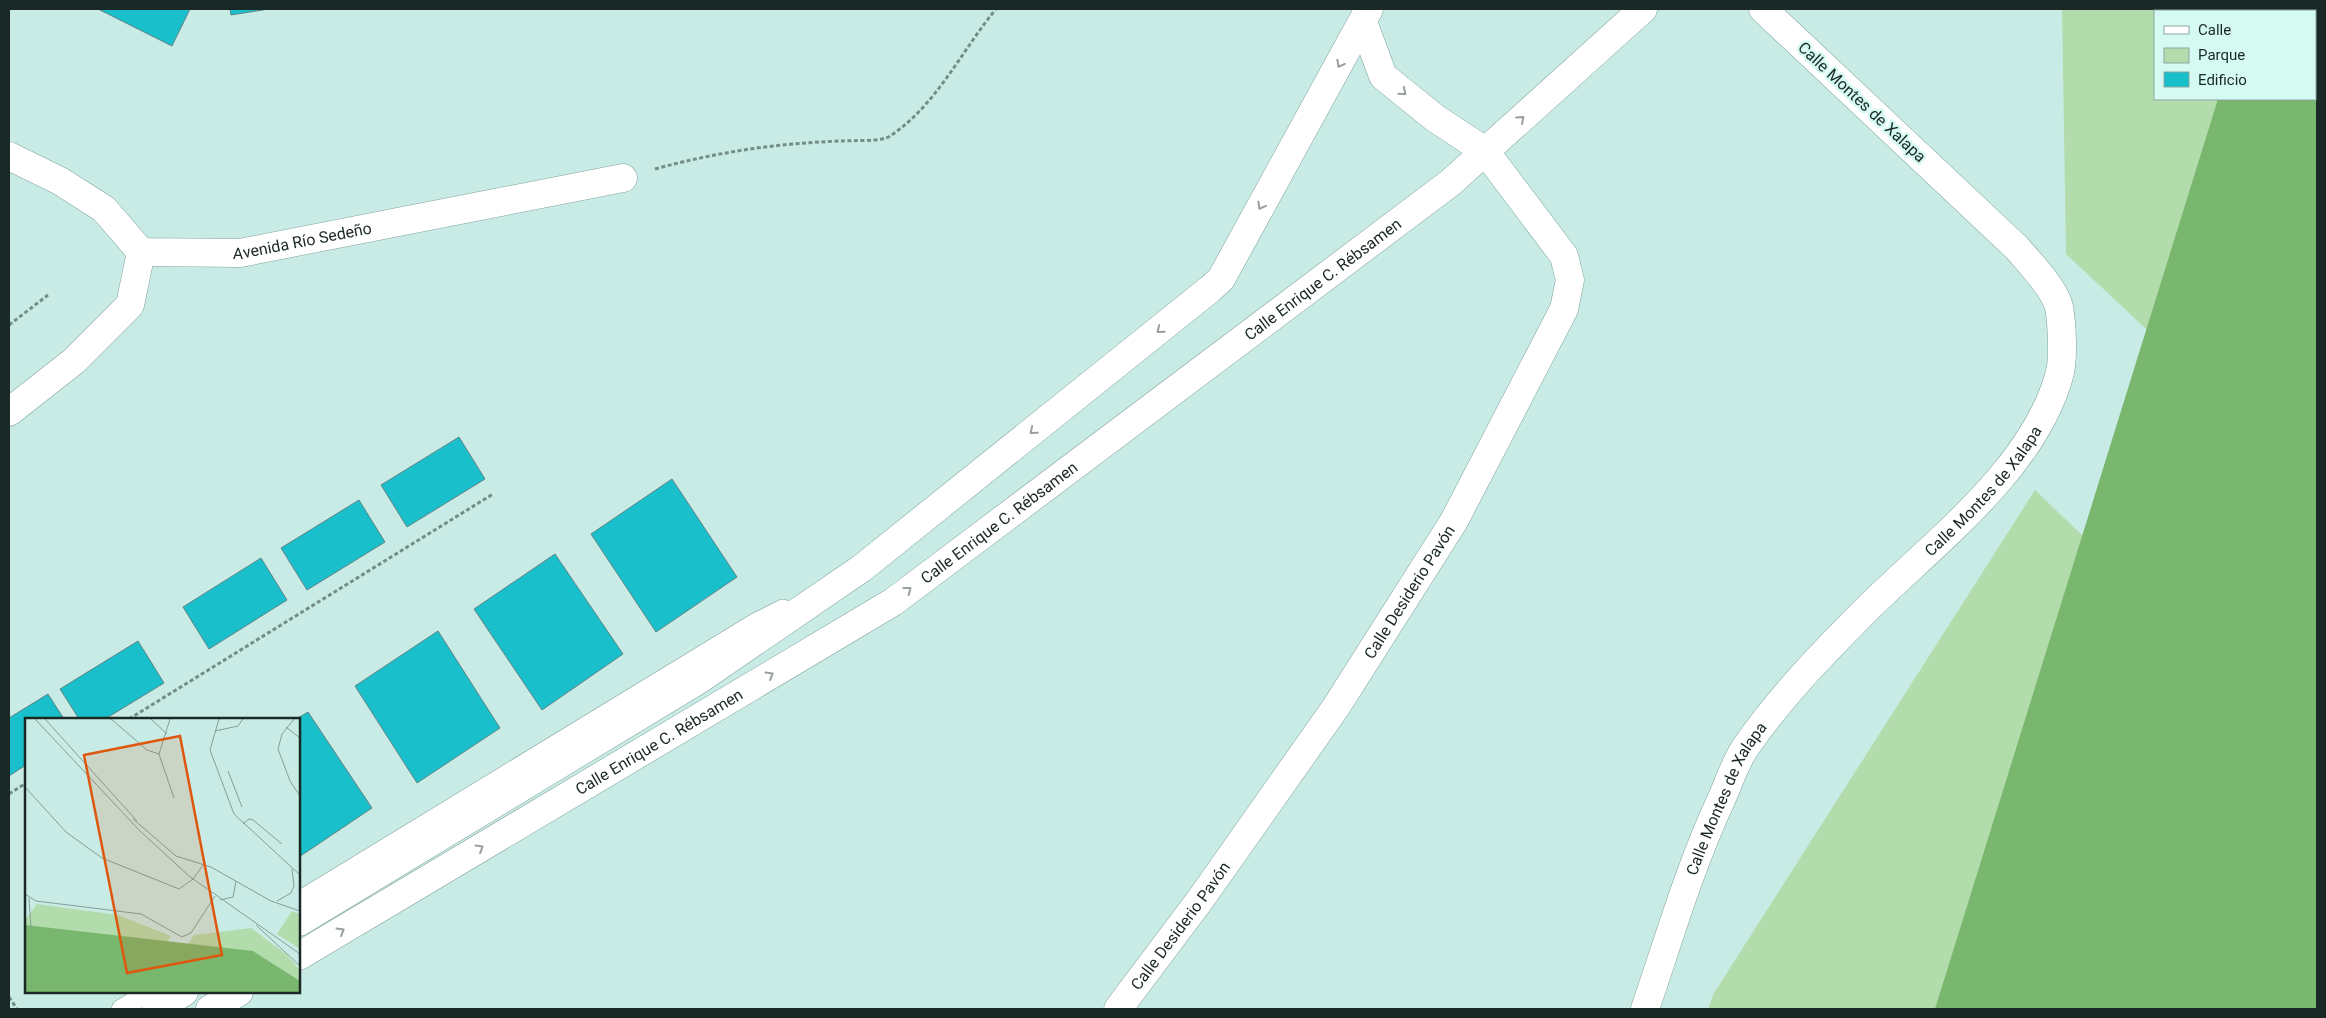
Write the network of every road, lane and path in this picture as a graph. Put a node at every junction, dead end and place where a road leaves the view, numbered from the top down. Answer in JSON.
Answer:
{"nodes":[{"id":1,"x":996,"y":9,"type":"edge"},
{"id":2,"x":1644,"y":9,"type":"edge"},
{"id":3,"x":1763,"y":9,"type":"edge"},
{"id":4,"x":1366,"y":15,"type":"edge"},
{"id":5,"x":1485,"y":152,"type":"junction"},
{"id":6,"x":9,"y":156,"type":"edge"},
{"id":7,"x":624,"y":178,"type":"joint"},
{"id":8,"x":141,"y":252,"type":"junction"},
{"id":9,"x":48,"y":295,"type":"dead end"},
{"id":10,"x":9,"y":325,"type":"edge"},
{"id":11,"x":9,"y":412,"type":"edge"},
{"id":12,"x":493,"y":494,"type":"dead end"},
{"id":13,"x":862,"y":568,"type":"junction"},
{"id":14,"x":131,"y":718,"type":"edge"},
{"id":15,"x":25,"y":784,"type":"edge"},
{"id":16,"x":9,"y":794,"type":"edge"},
{"id":17,"x":300,"y":900,"type":"edge"},
{"id":18,"x":300,"y":921,"type":"edge"},
{"id":19,"x":300,"y":955,"type":"edge"},
{"id":20,"x":147,"y":993,"type":"edge"},
{"id":21,"x":182,"y":993,"type":"edge"},
{"id":22,"x":237,"y":993,"type":"edge"},
{"id":23,"x":9,"y":997,"type":"edge"},
{"id":24,"x":17,"y":1009,"type":"edge"},
{"id":25,"x":120,"y":1009,"type":"edge"},
{"id":26,"x":156,"y":1009,"type":"edge"},
{"id":27,"x":210,"y":1009,"type":"edge"},
{"id":28,"x":1118,"y":1009,"type":"edge"},
{"id":29,"x":1645,"y":1009,"type":"edge"}],
"edges":[{"from":1,"to":7,"type":"path"},
{"from":5,"to":2,"type":"main road","name":"Calle Enrique C. Rébsamen","one_way":true},
{"from":3,"to":29,"type":"main road","name":"Calle Montes de Xalapa"},
{"from":4,"to":5,"type":"main road","name":"Calle Desiderio Pavón","one_way":true},
{"from":4,"to":13,"type":"main road","name":"Calle Enrique C. Rébsamen","one_way":true},
{"from":19,"to":5,"type":"main road","name":"Calle Enrique C. Rébsamen","one_way":true},
{"from":5,"to":28,"type":"main road","name":"Calle Desiderio Pavón"},
{"from":6,"to":8,"type":"main road"},
{"from":7,"to":8,"type":"main road","name":"Avenida Río Sedeño"},
{"from":8,"to":11,"type":"main road"},
{"from":9,"to":10,"type":"path"},
{"from":12,"to":14,"type":"path"},
{"from":13,"to":17,"type":"lane"},
{"from":13,"to":18,"type":"main road","name":"Calle Enrique C. Rébsamen"},
{"from":15,"to":16,"type":"path"},
{"from":20,"to":25,"type":"lane"},
{"from":21,"to":26,"type":"main road"},
{"from":22,"to":27,"type":"main road"},
{"from":23,"to":24,"type":"path"}]}
